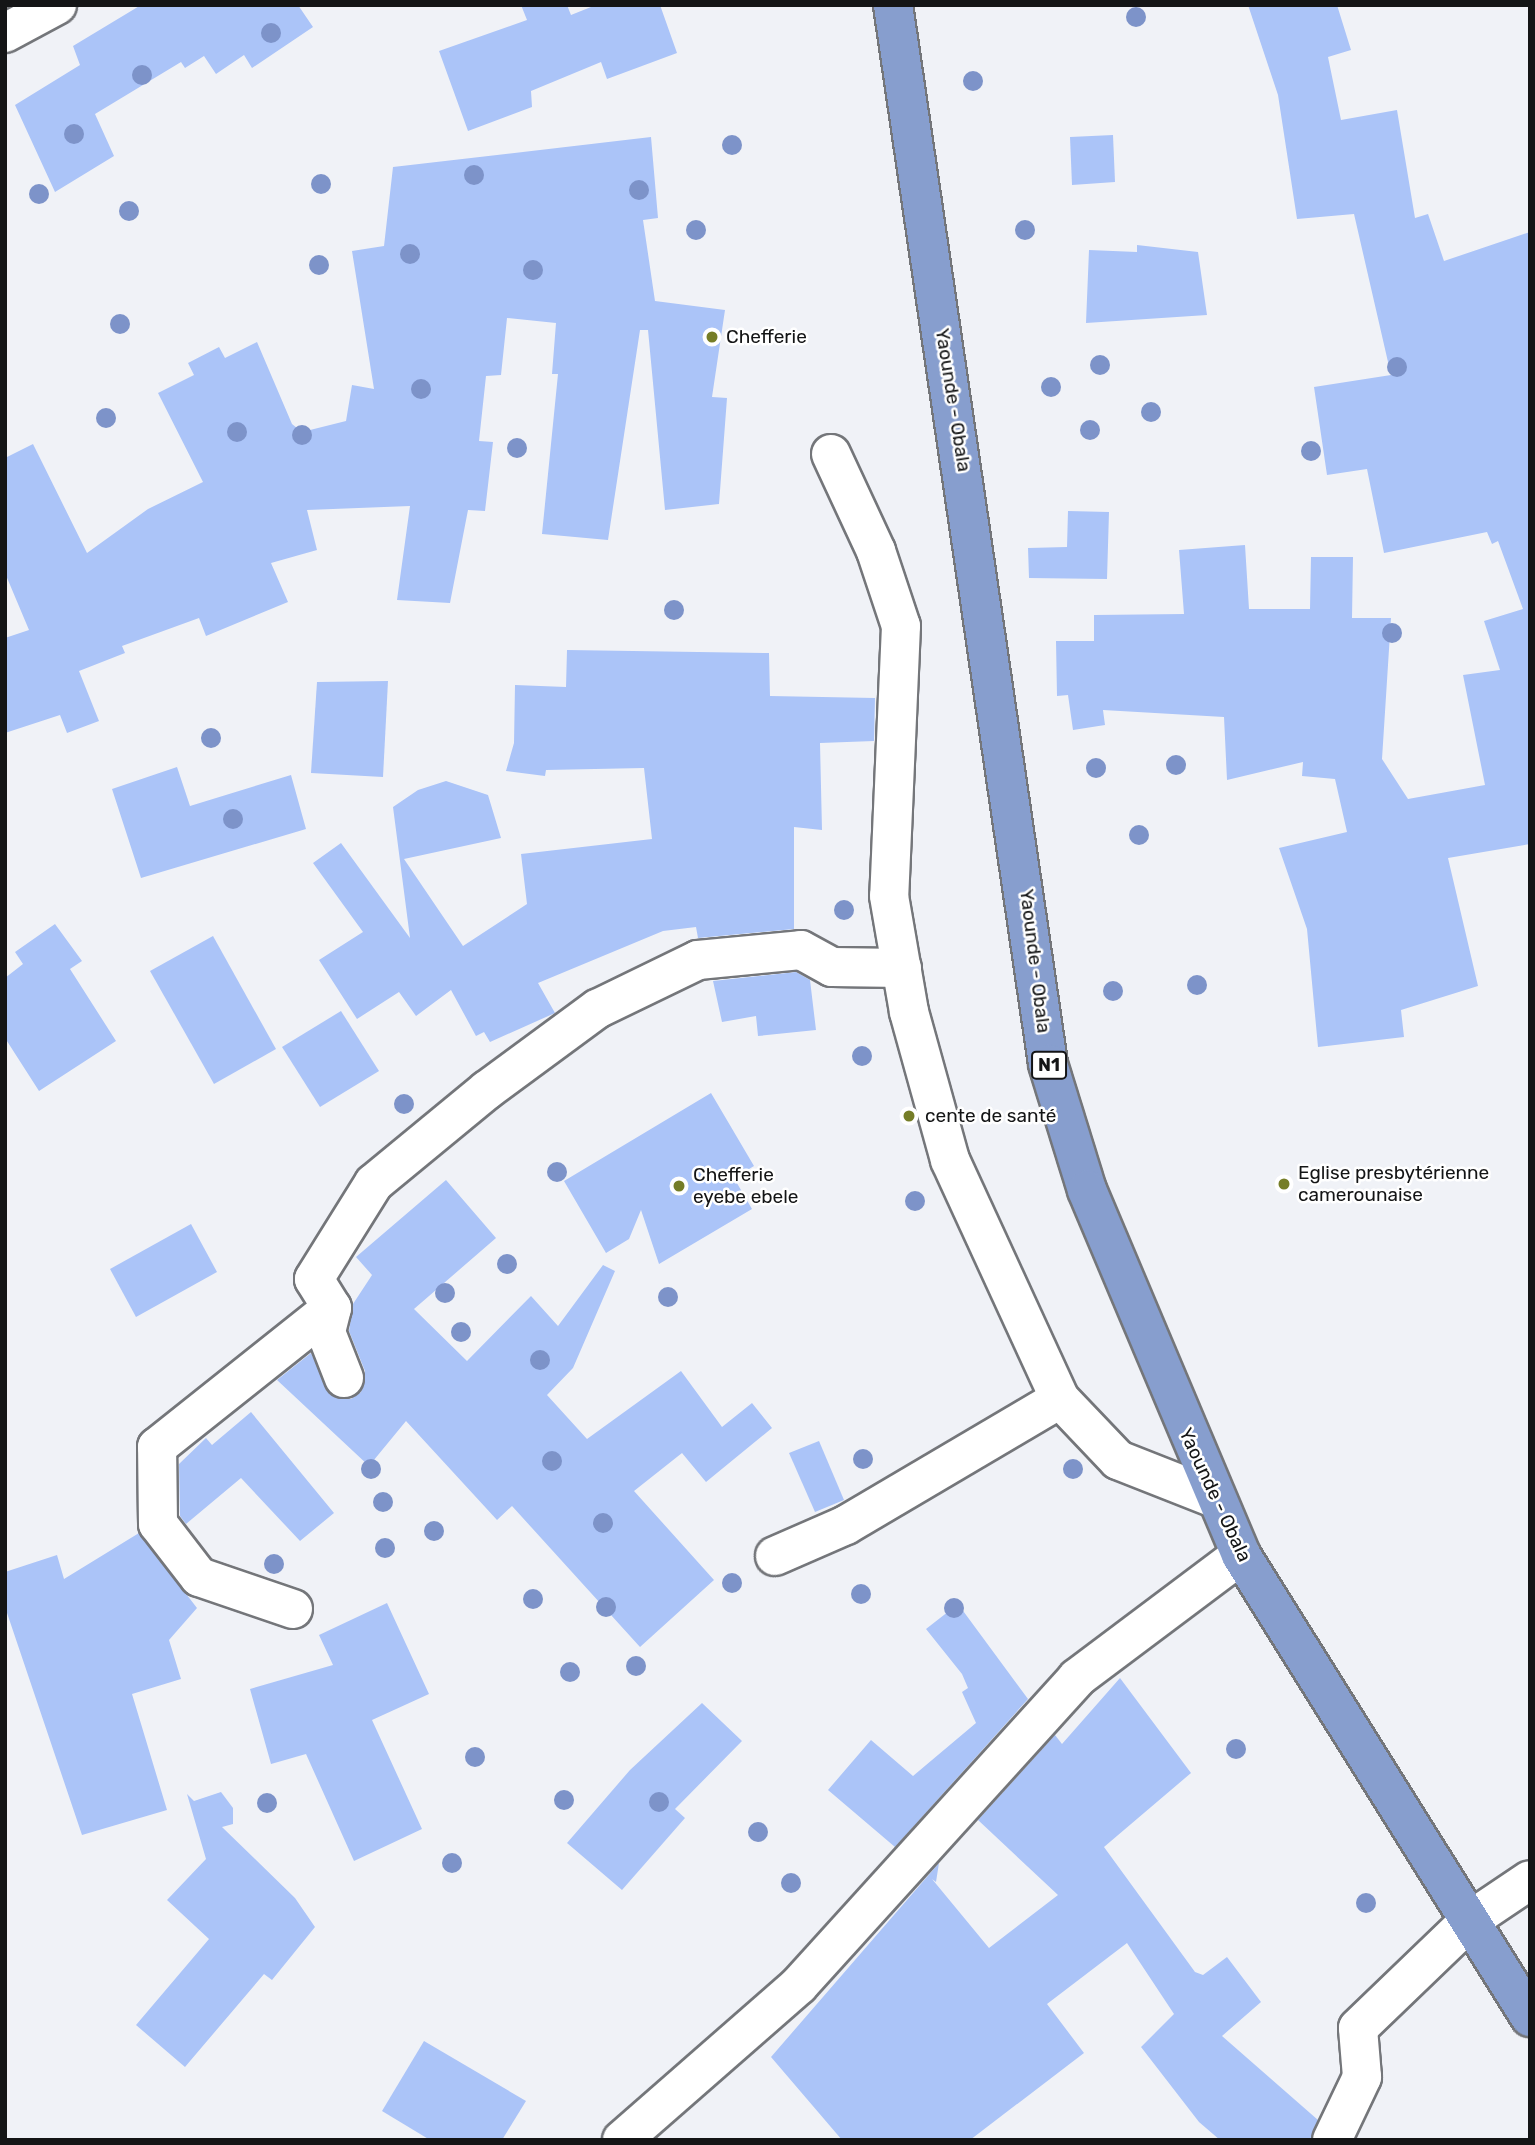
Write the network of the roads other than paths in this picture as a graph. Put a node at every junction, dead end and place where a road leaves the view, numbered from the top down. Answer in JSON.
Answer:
{"nodes":[{"id":1,"x":57,"y":5,"type":"edge"},
{"id":2,"x":892,"y":5,"type":"edge"},
{"id":3,"x":5,"y":33,"type":"edge"},
{"id":4,"x":831,"y":454,"type":"dead end"},
{"id":5,"x":902,"y":968,"type":"junction"},
{"id":6,"x":332,"y":1308,"type":"junction"},
{"id":7,"x":344,"y":1378,"type":"dead end"},
{"id":8,"x":1060,"y":1399,"type":"junction"},
{"id":9,"x":1212,"y":1497,"type":"junction"},
{"id":10,"x":1241,"y":1555,"type":"junction"},
{"id":11,"x":775,"y":1556,"type":"dead end"},
{"id":12,"x":293,"y":1609,"type":"dead end"},
{"id":13,"x":1530,"y":1880,"type":"edge"},
{"id":14,"x":1469,"y":1921,"type":"junction"},
{"id":15,"x":1530,"y":2017,"type":"edge"},
{"id":16,"x":622,"y":2140,"type":"edge"},
{"id":17,"x":1332,"y":2140,"type":"edge"}],
"edges":[{"from":1,"to":3,"type":"street"},
{"from":2,"to":9,"type":"highway","name":"Yaounde - Obala","number":"N1"},
{"from":4,"to":5,"type":"street"},
{"from":5,"to":6,"type":"street"},
{"from":5,"to":8,"type":"street"},
{"from":6,"to":7,"type":"street"},
{"from":6,"to":12,"type":"street"},
{"from":8,"to":9,"type":"street"},
{"from":8,"to":11,"type":"street"},
{"from":9,"to":10,"type":"highway","name":"Yaounde - Obala","number":"N1"},
{"from":10,"to":14,"type":"highway","name":"Yaounde - Obala","number":"N1"},
{"from":10,"to":16,"type":"street"},
{"from":13,"to":14,"type":"street"},
{"from":14,"to":15,"type":"highway","name":"Yaounde - Obala","number":"N1"},
{"from":14,"to":17,"type":"street"}]}
